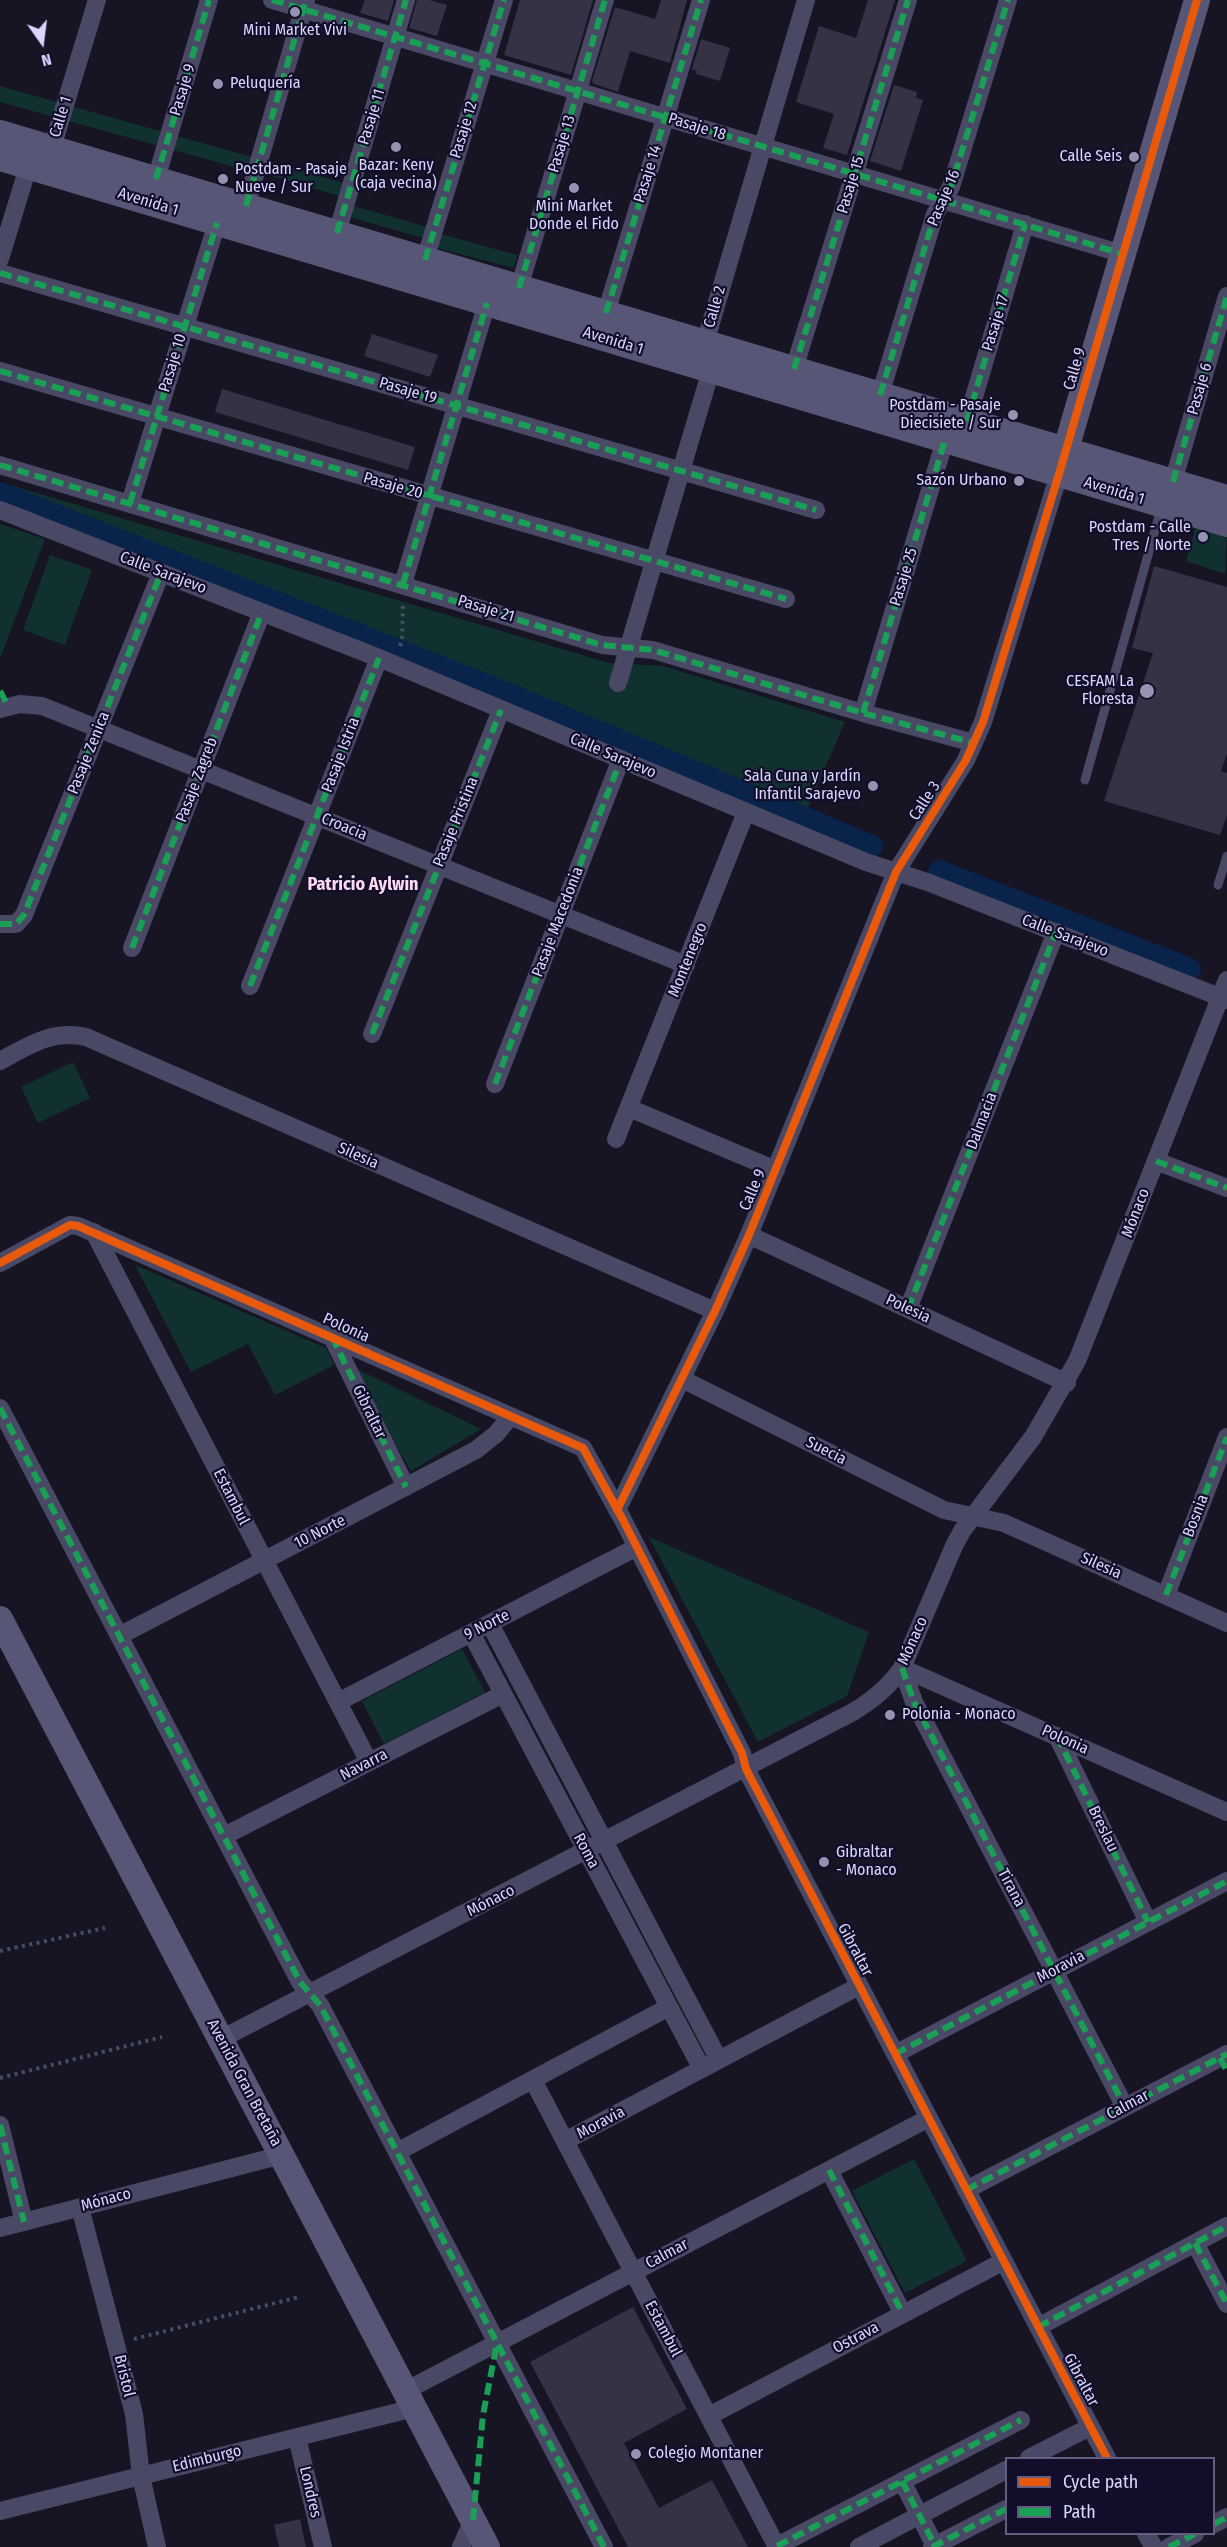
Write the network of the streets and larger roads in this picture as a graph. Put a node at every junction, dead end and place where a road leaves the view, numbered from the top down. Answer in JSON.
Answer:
{"nodes":[{"id":1,"x":97,"y":0,"type":"edge"},
{"id":2,"x":209,"y":0,"type":"edge"},
{"id":3,"x":272,"y":0,"type":"edge"},
{"id":4,"x":406,"y":0,"type":"edge"},
{"id":5,"x":504,"y":0,"type":"edge"},
{"id":6,"x":605,"y":0,"type":"edge"},
{"id":7,"x":701,"y":0,"type":"edge"},
{"id":8,"x":807,"y":0,"type":"edge"},
{"id":9,"x":908,"y":0,"type":"edge"},
{"id":10,"x":1008,"y":0,"type":"edge"},
{"id":11,"x":1197,"y":0,"type":"edge"},
{"id":12,"x":305,"y":5,"type":"edge"},
{"id":13,"x":396,"y":37,"type":"junction"},
{"id":14,"x":484,"y":63,"type":"junction"},
{"id":15,"x":578,"y":91,"type":"junction"},
{"id":16,"x":665,"y":117,"type":"junction"},
{"id":17,"x":0,"y":133,"type":"edge"},
{"id":18,"x":763,"y":147,"type":"junction"},
{"id":19,"x":52,"y":148,"type":"junction"},
{"id":20,"x":0,"y":158,"type":"edge"},
{"id":21,"x":28,"y":167,"type":"junction"},
{"id":22,"x":854,"y":174,"type":"junction"},
{"id":23,"x":156,"y":179,"type":"junction"},
{"id":24,"x":943,"y":200,"type":"junction"},
{"id":25,"x":246,"y":206,"type":"junction"},
{"id":26,"x":217,"y":223,"type":"junction"},
{"id":27,"x":1025,"y":224,"type":"junction"},
{"id":28,"x":337,"y":233,"type":"junction"},
{"id":29,"x":1123,"y":254,"type":"junction"},
{"id":30,"x":0,"y":260,"type":"edge"},
{"id":31,"x":425,"y":260,"type":"junction"},
{"id":32,"x":0,"y":273,"type":"edge"},
{"id":33,"x":519,"y":288,"type":"junction"},
{"id":34,"x":1227,"y":296,"type":"edge"},
{"id":35,"x":487,"y":303,"type":"junction"},
{"id":36,"x":606,"y":314,"type":"junction"},
{"id":37,"x":184,"y":326,"type":"junction"},
{"id":38,"x":705,"y":343,"type":"junction"},
{"id":39,"x":794,"y":369,"type":"junction"},
{"id":40,"x":0,"y":370,"type":"edge"},
{"id":41,"x":711,"y":370,"type":"junction"},
{"id":42,"x":880,"y":395,"type":"junction"},
{"id":43,"x":456,"y":405,"type":"junction"},
{"id":44,"x":157,"y":416,"type":"junction"},
{"id":45,"x":967,"y":421,"type":"junction"},
{"id":46,"x":945,"y":440,"type":"junction"},
{"id":47,"x":1062,"y":462,"type":"junction"},
{"id":48,"x":0,"y":465,"type":"edge"},
{"id":49,"x":681,"y":471,"type":"junction"},
{"id":50,"x":1168,"y":494,"type":"junction"},
{"id":51,"x":429,"y":497,"type":"junction"},
{"id":52,"x":1227,"y":498,"type":"edge"},
{"id":53,"x":130,"y":503,"type":"junction"},
{"id":54,"x":0,"y":510,"type":"edge"},
{"id":55,"x":816,"y":510,"type":"dead end"},
{"id":56,"x":1227,"y":524,"type":"edge"},
{"id":57,"x":654,"y":562,"type":"junction"},
{"id":58,"x":161,"y":573,"type":"junction"},
{"id":59,"x":403,"y":584,"type":"junction"},
{"id":60,"x":786,"y":599,"type":"dead end"},
{"id":61,"x":262,"y":612,"type":"junction"},
{"id":62,"x":629,"y":647,"type":"junction"},
{"id":63,"x":379,"y":658,"type":"junction"},
{"id":64,"x":618,"y":683,"type":"dead end"},
{"id":65,"x":3,"y":702,"type":"edge"},
{"id":66,"x":501,"y":710,"type":"junction"},
{"id":67,"x":863,"y":713,"type":"junction"},
{"id":68,"x":99,"y":728,"type":"junction"},
{"id":69,"x":974,"y":743,"type":"junction"},
{"id":70,"x":621,"y":759,"type":"junction"},
{"id":71,"x":201,"y":769,"type":"junction"},
{"id":72,"x":746,"y":812,"type":"junction"},
{"id":73,"x":317,"y":816,"type":"junction"},
{"id":74,"x":439,"y":865,"type":"junction"},
{"id":75,"x":896,"y":872,"type":"junction"},
{"id":76,"x":560,"y":915,"type":"junction"},
{"id":77,"x":5,"y":925,"type":"edge"},
{"id":78,"x":1056,"y":932,"type":"junction"},
{"id":79,"x":132,"y":948,"type":"dead end"},
{"id":80,"x":686,"y":965,"type":"junction"},
{"id":81,"x":250,"y":986,"type":"dead end"},
{"id":82,"x":1225,"y":993,"type":"edge"},
{"id":83,"x":372,"y":1034,"type":"dead end"},
{"id":84,"x":0,"y":1061,"type":"edge"},
{"id":85,"x":495,"y":1084,"type":"dead end"},
{"id":86,"x":629,"y":1108,"type":"junction"},
{"id":87,"x":616,"y":1139,"type":"dead end"},
{"id":88,"x":1156,"y":1161,"type":"junction"},
{"id":89,"x":776,"y":1170,"type":"junction"},
{"id":90,"x":1227,"y":1188,"type":"edge"},
{"id":91,"x":94,"y":1232,"type":"junction"},
{"id":92,"x":749,"y":1235,"type":"junction"},
{"id":93,"x":0,"y":1263,"type":"edge"},
{"id":94,"x":908,"y":1309,"type":"junction"},
{"id":95,"x":715,"y":1311,"type":"junction"},
{"id":96,"x":332,"y":1337,"type":"junction"},
{"id":97,"x":682,"y":1378,"type":"junction"},
{"id":98,"x":1067,"y":1383,"type":"junction"},
{"id":99,"x":0,"y":1408,"type":"edge"},
{"id":100,"x":511,"y":1416,"type":"junction"},
{"id":101,"x":1227,"y":1437,"type":"edge"},
{"id":102,"x":585,"y":1451,"type":"joint"},
{"id":103,"x":406,"y":1487,"type":"junction"},
{"id":104,"x":617,"y":1510,"type":"junction"},
{"id":105,"x":974,"y":1515,"type":"junction"},
{"id":106,"x":637,"y":1547,"type":"junction"},
{"id":107,"x":264,"y":1560,"type":"junction"},
{"id":108,"x":1166,"y":1595,"type":"junction"},
{"id":109,"x":0,"y":1619,"type":"edge"},
{"id":110,"x":1227,"y":1623,"type":"edge"},
{"id":111,"x":489,"y":1624,"type":"junction"},
{"id":112,"x":471,"y":1633,"type":"junction"},
{"id":113,"x":119,"y":1636,"type":"junction"},
{"id":114,"x":902,"y":1668,"type":"junction"},
{"id":115,"x":515,"y":1672,"type":"junction"},
{"id":116,"x":500,"y":1688,"type":"junction"},
{"id":117,"x":338,"y":1702,"type":"junction"},
{"id":118,"x":1057,"y":1736,"type":"junction"},
{"id":119,"x":369,"y":1762,"type":"junction"},
{"id":120,"x":746,"y":1769,"type":"junction"},
{"id":121,"x":1227,"y":1812,"type":"edge"},
{"id":122,"x":224,"y":1836,"type":"junction"},
{"id":123,"x":604,"y":1842,"type":"junction"},
{"id":124,"x":586,"y":1851,"type":"junction"},
{"id":125,"x":1227,"y":1881,"type":"edge"},
{"id":126,"x":1148,"y":1922,"type":"junction"},
{"id":127,"x":1054,"y":1971,"type":"junction"},
{"id":128,"x":859,"y":1986,"type":"junction"},
{"id":129,"x":310,"y":1993,"type":"junction"},
{"id":130,"x":669,"y":2007,"type":"junction"},
{"id":131,"x":221,"y":2039,"type":"junction"},
{"id":132,"x":895,"y":2054,"type":"junction"},
{"id":133,"x":719,"y":2060,"type":"junction"},
{"id":134,"x":1225,"y":2061,"type":"edge"},
{"id":135,"x":702,"y":2069,"type":"junction"},
{"id":136,"x":533,"y":2080,"type":"junction"},
{"id":137,"x":1125,"y":2107,"type":"junction"},
{"id":138,"x":929,"y":2118,"type":"junction"},
{"id":139,"x":0,"y":2125,"type":"edge"},
{"id":140,"x":565,"y":2141,"type":"junction"},
{"id":141,"x":397,"y":2152,"type":"junction"},
{"id":142,"x":282,"y":2155,"type":"junction"},
{"id":143,"x":829,"y":2170,"type":"junction"},
{"id":144,"x":966,"y":2190,"type":"junction"},
{"id":145,"x":80,"y":2207,"type":"junction"},
{"id":146,"x":24,"y":2222,"type":"junction"},
{"id":147,"x":1227,"y":2226,"type":"edge"},
{"id":148,"x":0,"y":2228,"type":"edge"},
{"id":149,"x":1195,"y":2243,"type":"junction"},
{"id":150,"x":1004,"y":2261,"type":"junction"},
{"id":151,"x":633,"y":2272,"type":"junction"},
{"id":152,"x":1227,"y":2304,"type":"edge"},
{"id":153,"x":903,"y":2314,"type":"junction"},
{"id":154,"x":1038,"y":2327,"type":"junction"},
{"id":155,"x":497,"y":2343,"type":"junction"},
{"id":156,"x":410,"y":2399,"type":"junction"},
{"id":157,"x":709,"y":2416,"type":"junction"},
{"id":158,"x":1021,"y":2420,"type":"dead end"},
{"id":159,"x":1090,"y":2427,"type":"junction"},
{"id":160,"x":297,"y":2437,"type":"junction"},
{"id":161,"x":1031,"y":2457,"type":"edge"},
{"id":162,"x":1106,"y":2457,"type":"edge"},
{"id":163,"x":1005,"y":2471,"type":"edge"},
{"id":164,"x":141,"y":2476,"type":"junction"},
{"id":165,"x":902,"y":2481,"type":"junction"},
{"id":166,"x":1005,"y":2510,"type":"edge"},
{"id":167,"x":0,"y":2511,"type":"edge"},
{"id":168,"x":919,"y":2516,"type":"junction"},
{"id":169,"x":473,"y":2520,"type":"junction"},
{"id":170,"x":1194,"y":2535,"type":"edge"},
{"id":171,"x":934,"y":2546,"type":"edge"},
{"id":172,"x":157,"y":2547,"type":"edge"},
{"id":173,"x":323,"y":2547,"type":"edge"},
{"id":174,"x":461,"y":2547,"type":"edge"},
{"id":175,"x":487,"y":2547,"type":"edge"},
{"id":176,"x":604,"y":2547,"type":"edge"},
{"id":177,"x":777,"y":2547,"type":"edge"},
{"id":178,"x":859,"y":2547,"type":"edge"},
{"id":179,"x":1169,"y":2547,"type":"edge"}],
"edges":[{"from":1,"to":19,"type":"street","name":"Calle 1"},
{"from":2,"to":23,"type":"street","name":"Pasaje 9"},
{"from":3,"to":12,"type":"street","name":"Pasaje 18"},
{"from":4,"to":13,"type":"street","name":"Pasaje 11"},
{"from":5,"to":14,"type":"street","name":"Pasaje 12"},
{"from":6,"to":15,"type":"street","name":"Pasaje 13"},
{"from":7,"to":16,"type":"street","name":"Pasaje 14"},
{"from":8,"to":18,"type":"street","name":"Calle 2"},
{"from":9,"to":22,"type":"street","name":"Pasaje 15"},
{"from":10,"to":24,"type":"street","name":"Pasaje 16"},
{"from":11,"to":29,"type":"street","name":"Calle 9"},
{"from":12,"to":13,"type":"street","name":"Pasaje 18"},
{"from":12,"to":25,"type":"street"},
{"from":13,"to":14,"type":"street","name":"Pasaje 18"},
{"from":13,"to":28,"type":"street","name":"Pasaje 11"},
{"from":14,"to":15,"type":"street","name":"Pasaje 18"},
{"from":14,"to":31,"type":"street","name":"Pasaje 12"},
{"from":15,"to":16,"type":"street","name":"Pasaje 18"},
{"from":15,"to":33,"type":"street","name":"Pasaje 13"},
{"from":16,"to":18,"type":"street","name":"Pasaje 18"},
{"from":16,"to":36,"type":"street","name":"Pasaje 14"},
{"from":17,"to":19,"type":"street","name":"Avenida 1"},
{"from":18,"to":22,"type":"street","name":"Pasaje 18"},
{"from":18,"to":38,"type":"street","name":"Calle 2"},
{"from":19,"to":21,"type":"street","name":"Calle 1"},
{"from":19,"to":23,"type":"street","name":"Avenida 1"},
{"from":20,"to":21,"type":"street","name":"Avenida 1"},
{"from":21,"to":26,"type":"street","name":"Avenida 1"},
{"from":21,"to":30,"type":"street"},
{"from":22,"to":24,"type":"street","name":"Pasaje 18"},
{"from":22,"to":39,"type":"street","name":"Pasaje 15"},
{"from":23,"to":25,"type":"street","name":"Avenida 1"},
{"from":24,"to":27,"type":"street","name":"Pasaje 18"},
{"from":24,"to":42,"type":"street","name":"Pasaje 16"},
{"from":25,"to":28,"type":"street","name":"Avenida 1"},
{"from":26,"to":35,"type":"street","name":"Avenida 1"},
{"from":26,"to":37,"type":"street","name":"Pasaje 10"},
{"from":27,"to":29,"type":"street","name":"Pasaje 18"},
{"from":27,"to":45,"type":"street","name":"Pasaje 17"},
{"from":28,"to":31,"type":"street","name":"Avenida 1"},
{"from":29,"to":47,"type":"street","name":"Calle 9"},
{"from":31,"to":33,"type":"street","name":"Avenida 1"},
{"from":32,"to":37,"type":"street","name":"Pasaje 19"},
{"from":33,"to":36,"type":"street","name":"Avenida 1"},
{"from":34,"to":50,"type":"street","name":"Pasaje 6"},
{"from":35,"to":41,"type":"street","name":"Avenida 1"},
{"from":35,"to":43,"type":"street"},
{"from":36,"to":38,"type":"street","name":"Avenida 1"},
{"from":37,"to":43,"type":"street","name":"Pasaje 19"},
{"from":37,"to":44,"type":"street","name":"Pasaje 10"},
{"from":38,"to":39,"type":"street","name":"Avenida 1"},
{"from":38,"to":41,"type":"street","name":"Calle 2"},
{"from":39,"to":42,"type":"street","name":"Avenida 1"},
{"from":40,"to":44,"type":"street","name":"Pasaje 20"},
{"from":41,"to":46,"type":"street","name":"Avenida 1"},
{"from":41,"to":49,"type":"street","name":"Calle 2"},
{"from":42,"to":45,"type":"street","name":"Avenida 1"},
{"from":43,"to":49,"type":"street","name":"Pasaje 19"},
{"from":43,"to":51,"type":"street"},
{"from":44,"to":51,"type":"street","name":"Pasaje 20"},
{"from":44,"to":53,"type":"street","name":"Pasaje 10"},
{"from":45,"to":47,"type":"street","name":"Avenida 1"},
{"from":46,"to":47,"type":"street","name":"Avenida 1"},
{"from":46,"to":67,"type":"street","name":"Pasaje 25"},
{"from":47,"to":50,"type":"street","name":"Avenida 1"},
{"from":47,"to":69,"type":"street","name":"Calle 9"},
{"from":48,"to":53,"type":"street","name":"Pasaje 21"},
{"from":49,"to":55,"type":"street","name":"Pasaje 19"},
{"from":49,"to":57,"type":"street","name":"Calle 2"},
{"from":50,"to":52,"type":"street","name":"Avenida 1"},
{"from":50,"to":56,"type":"street","name":"Avenida 1"},
{"from":51,"to":57,"type":"street","name":"Pasaje 20"},
{"from":51,"to":59,"type":"street"},
{"from":53,"to":59,"type":"street","name":"Pasaje 21"},
{"from":54,"to":58,"type":"street","name":"Calle Sarajevo"},
{"from":57,"to":60,"type":"street","name":"Pasaje 20"},
{"from":57,"to":62,"type":"street","name":"Calle 2"},
{"from":58,"to":61,"type":"street","name":"Calle Sarajevo"},
{"from":58,"to":68,"type":"street","name":"Pasaje Zenica"},
{"from":59,"to":62,"type":"street","name":"Pasaje 21"},
{"from":61,"to":63,"type":"street","name":"Calle Sarajevo"},
{"from":61,"to":71,"type":"street","name":"Pasaje Zagreb"},
{"from":62,"to":64,"type":"street","name":"Calle 2"},
{"from":62,"to":67,"type":"street","name":"Pasaje 21"},
{"from":63,"to":66,"type":"street","name":"Calle Sarajevo"},
{"from":63,"to":73,"type":"street","name":"Pasaje Istria"},
{"from":65,"to":68,"type":"street","name":"Croacia"},
{"from":66,"to":70,"type":"street","name":"Calle Sarajevo"},
{"from":66,"to":74,"type":"street","name":"Pasaje Pristina"},
{"from":67,"to":69,"type":"street","name":"Pasaje 21"},
{"from":68,"to":71,"type":"street","name":"Croacia"},
{"from":68,"to":77,"type":"street","name":"Pasaje Zenica"},
{"from":69,"to":75,"type":"street","name":"Calle 3"},
{"from":70,"to":72,"type":"street","name":"Calle Sarajevo"},
{"from":70,"to":76,"type":"street","name":"Pasaje Macedonia"},
{"from":71,"to":73,"type":"street","name":"Croacia"},
{"from":71,"to":79,"type":"street","name":"Pasaje Zagreb"},
{"from":72,"to":75,"type":"street","name":"Calle Sarajevo"},
{"from":72,"to":80,"type":"street","name":"Montenegro"},
{"from":73,"to":74,"type":"street","name":"Croacia"},
{"from":73,"to":81,"type":"street","name":"Pasaje Istria"},
{"from":74,"to":76,"type":"street","name":"Croacia"},
{"from":74,"to":83,"type":"street","name":"Pasaje Pristina"},
{"from":75,"to":78,"type":"street","name":"Calle Sarajevo"},
{"from":75,"to":89,"type":"street","name":"Calle 9"},
{"from":76,"to":80,"type":"street","name":"Croacia"},
{"from":76,"to":85,"type":"street","name":"Pasaje Macedonia"},
{"from":78,"to":82,"type":"street","name":"Calle Sarajevo"},
{"from":78,"to":94,"type":"street","name":"Dalmacia"},
{"from":80,"to":86,"type":"street","name":"Montenegro"},
{"from":82,"to":88,"type":"street","name":"Mónaco"},
{"from":84,"to":95,"type":"street","name":"Silesia"},
{"from":86,"to":87,"type":"street","name":"Montenegro"},
{"from":86,"to":89,"type":"street"},
{"from":88,"to":90,"type":"street"},
{"from":88,"to":98,"type":"street","name":"Mónaco"},
{"from":89,"to":92,"type":"street","name":"Calle 9"},
{"from":91,"to":93,"type":"street","name":"Polonia"},
{"from":91,"to":96,"type":"street","name":"Polonia"},
{"from":91,"to":107,"type":"street","name":"Estambul"},
{"from":92,"to":94,"type":"street","name":"Polesia"},
{"from":92,"to":95,"type":"street","name":"Calle 9"},
{"from":94,"to":98,"type":"street","name":"Polesia"},
{"from":95,"to":97,"type":"street","name":"Calle 9"},
{"from":96,"to":100,"type":"street","name":"Polonia"},
{"from":96,"to":103,"type":"street","name":"Gibraltar"},
{"from":97,"to":104,"type":"street","name":"Calle 9"},
{"from":97,"to":105,"type":"street","name":"Suecia"},
{"from":98,"to":105,"type":"street","name":"Mónaco"},
{"from":99,"to":113,"type":"street"},
{"from":100,"to":102,"type":"street","name":"Polonia"},
{"from":100,"to":103,"type":"street","name":"10 Norte"},
{"from":101,"to":108,"type":"street","name":"Bosnia"},
{"from":102,"to":104,"type":"street","name":"Gibraltar"},
{"from":103,"to":107,"type":"street","name":"10 Norte"},
{"from":104,"to":106,"type":"street","name":"Gibraltar"},
{"from":105,"to":108,"type":"street","name":"Silesia"},
{"from":105,"to":114,"type":"street","name":"Mónaco"},
{"from":106,"to":111,"type":"street","name":"9 Norte"},
{"from":106,"to":120,"type":"street","name":"Gibraltar"},
{"from":107,"to":113,"type":"street","name":"10 Norte"},
{"from":107,"to":117,"type":"street","name":"Estambul"},
{"from":108,"to":110,"type":"street","name":"Silesia"},
{"from":109,"to":131,"type":"street","name":"Avenida Gran Bretaña"},
{"from":111,"to":112,"type":"street","name":"9 Norte"},
{"from":111,"to":115,"type":"street","name":"Roma"},
{"from":112,"to":116,"type":"street","name":"Roma"},
{"from":112,"to":117,"type":"street","name":"9 Norte"},
{"from":113,"to":122,"type":"street"},
{"from":114,"to":118,"type":"street","name":"Polonia"},
{"from":114,"to":120,"type":"street","name":"Mónaco"},
{"from":114,"to":127,"type":"street","name":"Tirana"},
{"from":115,"to":116,"type":"street","name":"Navarra"},
{"from":115,"to":123,"type":"street","name":"Roma"},
{"from":116,"to":119,"type":"street","name":"Navarra"},
{"from":116,"to":124,"type":"street","name":"Roma"},
{"from":117,"to":119,"type":"street","name":"Estambul"},
{"from":118,"to":121,"type":"street","name":"Polonia"},
{"from":118,"to":126,"type":"street","name":"Breslau"},
{"from":119,"to":122,"type":"street","name":"Navarra"},
{"from":120,"to":123,"type":"street","name":"Mónaco"},
{"from":120,"to":128,"type":"street","name":"Gibraltar"},
{"from":122,"to":129,"type":"street"},
{"from":123,"to":124,"type":"street","name":"Mónaco"},
{"from":123,"to":133,"type":"street","name":"Roma"},
{"from":124,"to":129,"type":"street","name":"Mónaco"},
{"from":124,"to":130,"type":"street","name":"Roma"},
{"from":125,"to":126,"type":"street","name":"Moravia"},
{"from":126,"to":127,"type":"street","name":"Moravia"},
{"from":127,"to":132,"type":"street","name":"Moravia"},
{"from":127,"to":137,"type":"street","name":"Tirana"},
{"from":128,"to":132,"type":"street","name":"Gibraltar"},
{"from":128,"to":133,"type":"street","name":"Moravia"},
{"from":129,"to":131,"type":"street","name":"Mónaco"},
{"from":129,"to":141,"type":"street"},
{"from":130,"to":135,"type":"street","name":"Roma"},
{"from":130,"to":136,"type":"street"},
{"from":131,"to":142,"type":"street","name":"Avenida Gran Bretaña"},
{"from":132,"to":138,"type":"street","name":"Gibraltar"},
{"from":133,"to":135,"type":"street","name":"Moravia"},
{"from":134,"to":137,"type":"street","name":"Calmar"},
{"from":135,"to":140,"type":"street","name":"Moravia"},
{"from":136,"to":140,"type":"street","name":"Estambul"},
{"from":136,"to":141,"type":"street"},
{"from":137,"to":144,"type":"street","name":"Calmar"},
{"from":138,"to":143,"type":"street","name":"Calmar"},
{"from":138,"to":144,"type":"street","name":"Gibraltar"},
{"from":139,"to":146,"type":"street"},
{"from":140,"to":151,"type":"street","name":"Estambul"},
{"from":141,"to":155,"type":"street"},
{"from":142,"to":145,"type":"street","name":"Mónaco"},
{"from":142,"to":156,"type":"street","name":"Avenida Gran Bretaña"},
{"from":143,"to":151,"type":"street","name":"Calmar"},
{"from":143,"to":153,"type":"street"},
{"from":144,"to":150,"type":"street","name":"Gibraltar"},
{"from":145,"to":146,"type":"street","name":"Mónaco"},
{"from":145,"to":164,"type":"street","name":"Bristol"},
{"from":146,"to":148,"type":"street","name":"Mónaco"},
{"from":147,"to":149,"type":"street"},
{"from":149,"to":152,"type":"street"},
{"from":149,"to":154,"type":"street"},
{"from":150,"to":153,"type":"street","name":"Ostrava"},
{"from":150,"to":154,"type":"street","name":"Gibraltar"},
{"from":151,"to":155,"type":"street","name":"Calmar"},
{"from":151,"to":157,"type":"street","name":"Estambul"},
{"from":153,"to":157,"type":"street","name":"Ostrava"},
{"from":154,"to":159,"type":"street","name":"Gibraltar"},
{"from":155,"to":156,"type":"street","name":"Calmar"},
{"from":155,"to":176,"type":"street"},
{"from":156,"to":160,"type":"street","name":"Edimburgo"},
{"from":156,"to":169,"type":"street","name":"Avenida Gran Bretaña"},
{"from":157,"to":177,"type":"street","name":"Estambul"},
{"from":158,"to":165,"type":"street"},
{"from":159,"to":161,"type":"street"},
{"from":159,"to":162,"type":"street","name":"Gibraltar"},
{"from":160,"to":164,"type":"street","name":"Edimburgo"},
{"from":160,"to":173,"type":"street","name":"Londres"},
{"from":163,"to":168,"type":"street"},
{"from":164,"to":167,"type":"street","name":"Edimburgo"},
{"from":164,"to":172,"type":"street","name":"Bristol"},
{"from":165,"to":168,"type":"street"},
{"from":165,"to":177,"type":"street"},
{"from":166,"to":171,"type":"street"},
{"from":168,"to":171,"type":"street"},
{"from":168,"to":178,"type":"street"},
{"from":169,"to":174,"type":"street"},
{"from":169,"to":175,"type":"street","name":"Avenida Gran Bretaña"},
{"from":170,"to":179,"type":"street"}]}
